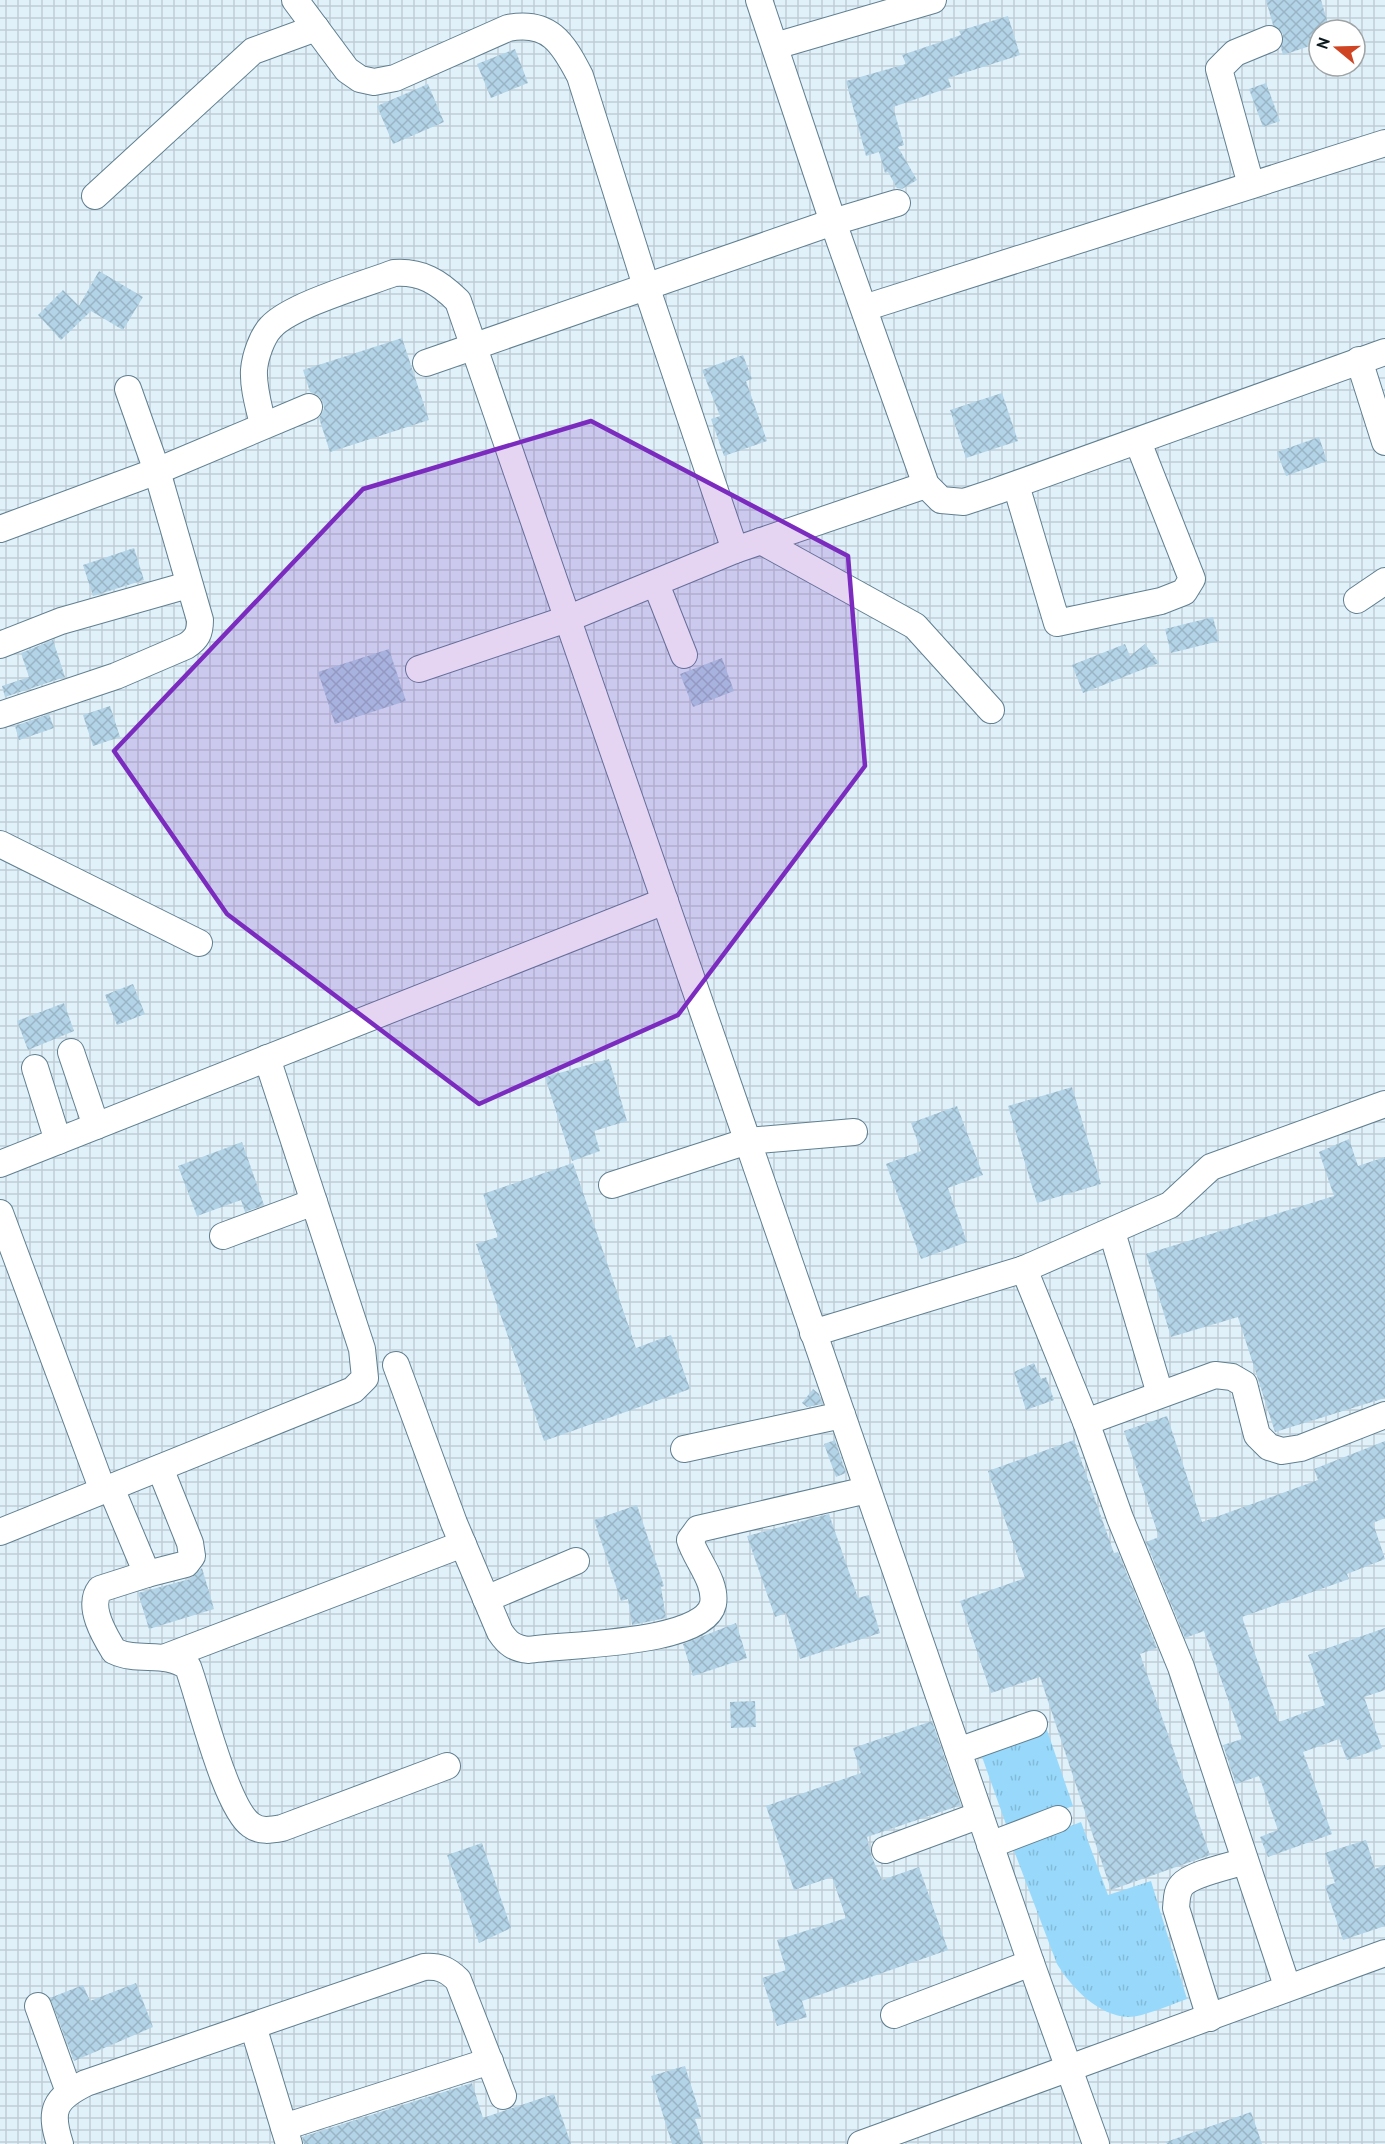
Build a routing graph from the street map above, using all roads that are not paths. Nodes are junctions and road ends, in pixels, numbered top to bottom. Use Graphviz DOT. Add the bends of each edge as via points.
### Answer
graph roads {
  1 [pos="296,0"];
  2 [pos="759,0"];
  3 [pos="933,0"];
  4 [pos="316,28"];
  5 [pos="1269,39"];
  6 [pos="775,46"];
  7 [pos="1385,143"];
  8 [pos="1251,185"];
  9 [pos="95,196"];
  10 [pos="897,203"];
  11 [pos="833,222"];
  12 [pos="646,286"];
  13 [pos="864,308"];
  14 [pos="473,345"];
  15 [pos="1385,352"];
  16 [pos="1359,360"];
  17 [pos="426,363"];
  18 [pos="128,388"];
  19 [pos="309,407"];
  20 [pos="263,425"];
  21 [pos="1138,442"];
  22 [pos="1385,442"];
  23 [pos="158,471"];
  24 [pos="926,485"];
  25 [pos="1016,485"];
  26 [pos="0,529"];
  27 [pos="761,541"];
  28 [pos="735,550"];
  29 [pos="1385,581"];
  30 [pos="656,584"];
  31 [pos="188,585"];
  32 [pos="1356,600"];
  33 [pos="567,619"];
  34 [pos="0,645"];
  35 [pos="684,655"];
  36 [pos="419,669"];
  37 [pos="991,710"];
  38 [pos="0,716"];
  39 [pos="0,844"];
  40 [pos="664,901"];
  41 [pos="200,943"];
  42 [pos="71,1052"];
  43 [pos="267,1058"];
  44 [pos="34,1068"];
  45 [pos="1385,1104"];
  46 [pos="96,1126"];
  47 [pos="854,1132"];
  48 [pos="58,1142"];
  49 [pos="748,1142"];
  50 [pos="0,1164"];
  51 [pos="612,1185"];
  52 [pos="314,1202"];
  53 [pos="0,1213"];
  54 [pos="1112,1232"];
  55 [pos="223,1236"];
  56 [pos="1024,1269"];
  57 [pos="813,1333"];
  58 [pos="396,1365"];
  59 [pos="1160,1394"];
  60 [pos="842,1415"];
  61 [pos="1385,1415"];
  62 [pos="1086,1422"];
  63 [pos="684,1449"];
  64 [pos="160,1468"];
  65 [pos="107,1490"];
  66 [pos="867,1490"];
  67 [pos="0,1532"];
  68 [pos="463,1544"];
  69 [pos="576,1561"];
  70 [pos="147,1574"];
  71 [pos="486,1599"];
  72 [pos="166,1656"];
  73 [pos="1034,1724"];
  74 [pos="958,1751"];
  75 [pos="447,1766"];
  76 [pos="980,1815"];
  77 [pos="1058,1819"];
  78 [pos="990,1845"];
  79 [pos="885,1850"];
  80 [pos="1245,1861"];
  81 [pos="1385,1953"];
  82 [pos="1031,1963"];
  83 [pos="1287,1986"];
  84 [pos="38,2006"];
  85 [pos="894,2015"];
  86 [pos="1210,2018"];
  87 [pos="253,2026"];
  88 [pos="490,2061"];
  89 [pos="1067,2069"];
  90 [pos="69,2092"];
  91 [pos="504,2096"];
  92 [pos="923,2134"];
  93 [pos="287,2135"];
  94 [pos="60,2144"];
  95 [pos="861,2144"];
  96 [pos="1096,2144"];
  1 -- 4 [label="street"];
  2 -- 6 [label="street"];
  3 -- 6 [label="street"];
  4 -- 9 [label="street" via="253,51"];
  4 -- 12 [label="street" via="347,70 374,82 395,78 508,28 540,28 557,39 580,76"];
  5 -- 8 [label="street" via="1236,53 1219,69"];
  6 -- 11 [label="street"];
  7 -- 8 [label="street"];
  8 -- 13 [label="street"];
  10 -- 11 [label="street"];
  11 -- 12 [label="street"];
  11 -- 13 [label="street"];
  12 -- 14 [label="street"];
  12 -- 28 [label="street"];
  13 -- 24 [label="street"];
  14 -- 17 [label="street"];
  14 -- 20 [label="street" via="458,301 430,279 412,272 394,273 293,312 271,327 254,368"];
  14 -- 33 [label="street"];
  15 -- 16 [label="street"];
  16 -- 21 [label="street"];
  16 -- 22 [label="street"];
  18 -- 23 [label="street"];
  19 -- 20 [label="street"];
  20 -- 23 [label="street"];
  21 -- 25 [label="street"];
  21 -- 25 [label="street" via="1192,579 1185,592 1161,601 1057,622"];
  23 -- 26 [label="street"];
  23 -- 31 [label="street"];
  24 -- 25 [label="street" via="933,495 951,503"];
  24 -- 27 [label="street"];
  27 -- 28 [label="street"];
  27 -- 37 [label="street" via="915,626"];
  28 -- 30 [label="street"];
  29 -- 32 [label="street"];
  30 -- 33 [label="street"];
  30 -- 35 [label="street"];
  31 -- 34 [label="street" via="61,621"];
  31 -- 38 [label="street" via="200,620 195,640 116,676"];
  33 -- 36 [label="street"];
  33 -- 40 [label="street"];
  39 -- 41 [label="street"];
  40 -- 43 [label="street"];
  40 -- 49 [label="street"];
  42 -- 46 [label="street"];
  43 -- 46 [label="street"];
  43 -- 52 [label="street"];
  44 -- 48 [label="street"];
  45 -- 54 [label="street" via="1211,1167 1170,1205"];
  46 -- 48 [label="street"];
  47 -- 49 [label="street"];
  48 -- 50 [label="street"];
  49 -- 51 [label="street"];
  49 -- 57 [label="street"];
  52 -- 55 [label="street"];
  52 -- 64 [label="street" via="362,1349 365,1378 353,1390"];
  53 -- 65 [label="street"];
  54 -- 56 [label="street"];
  54 -- 59 [label="street"];
  56 -- 57 [label="street"];
  56 -- 62 [label="street"];
  57 -- 60 [label="street"];
  58 -- 68 [label="street"];
  59 -- 61 [label="street" via="1209,1376 1232,1377 1244,1384 1257,1436 1269,1447 1282,1451 1301,1448"];
  59 -- 62 [label="street"];
  60 -- 63 [label="street"];
  60 -- 66 [label="street"];
  62 -- 80 [label="street" via="1120,1518 1181,1667"];
  64 -- 65 [label="street"];
  64 -- 70 [label="street" via="192,1556 186,1564"];
  65 -- 67 [label="street"];
  65 -- 70 [label="street"];
  66 -- 71 [label="street" via="698,1529 690,1540 713,1590 712,1606 686,1629 652,1638 528,1650 506,1642"];
  66 -- 74 [label="street"];
  68 -- 71 [label="street"];
  68 -- 72 [label="street"];
  69 -- 71 [label="street"];
  70 -- 72 [label="street" via="100,1589 95,1604 114,1651 136,1657"];
  72 -- 75 [label="street" via="188,1668 233,1800 249,1824 258,1829 282,1828"];
  73 -- 74 [label="street"];
  74 -- 76 [label="street"];
  76 -- 78 [label="street"];
  76 -- 79 [label="street"];
  77 -- 78 [label="street"];
  78 -- 82 [label="street"];
  80 -- 83 [label="street"];
  80 -- 86 [label="street" via="1196,1877 1183,1884 1177,1894 1176,1908"];
  81 -- 83 [label="street"];
  82 -- 85 [label="street"];
  82 -- 89 [label="street"];
  83 -- 86 [label="street"];
  84 -- 90 [label="street"];
  86 -- 89 [label="street"];
  87 -- 88 [label="street" via="402,1973 436,1966 448,1970 458,1980"];
  87 -- 90 [label="street"];
  87 -- 93 [label="street"];
  88 -- 91 [label="street"];
  88 -- 93 [label="street"];
  89 -- 92 [label="street"];
  89 -- 96 [label="street"];
  90 -- 94 [label="street" via="54,2113"];
  92 -- 95 [label="street"];
}
